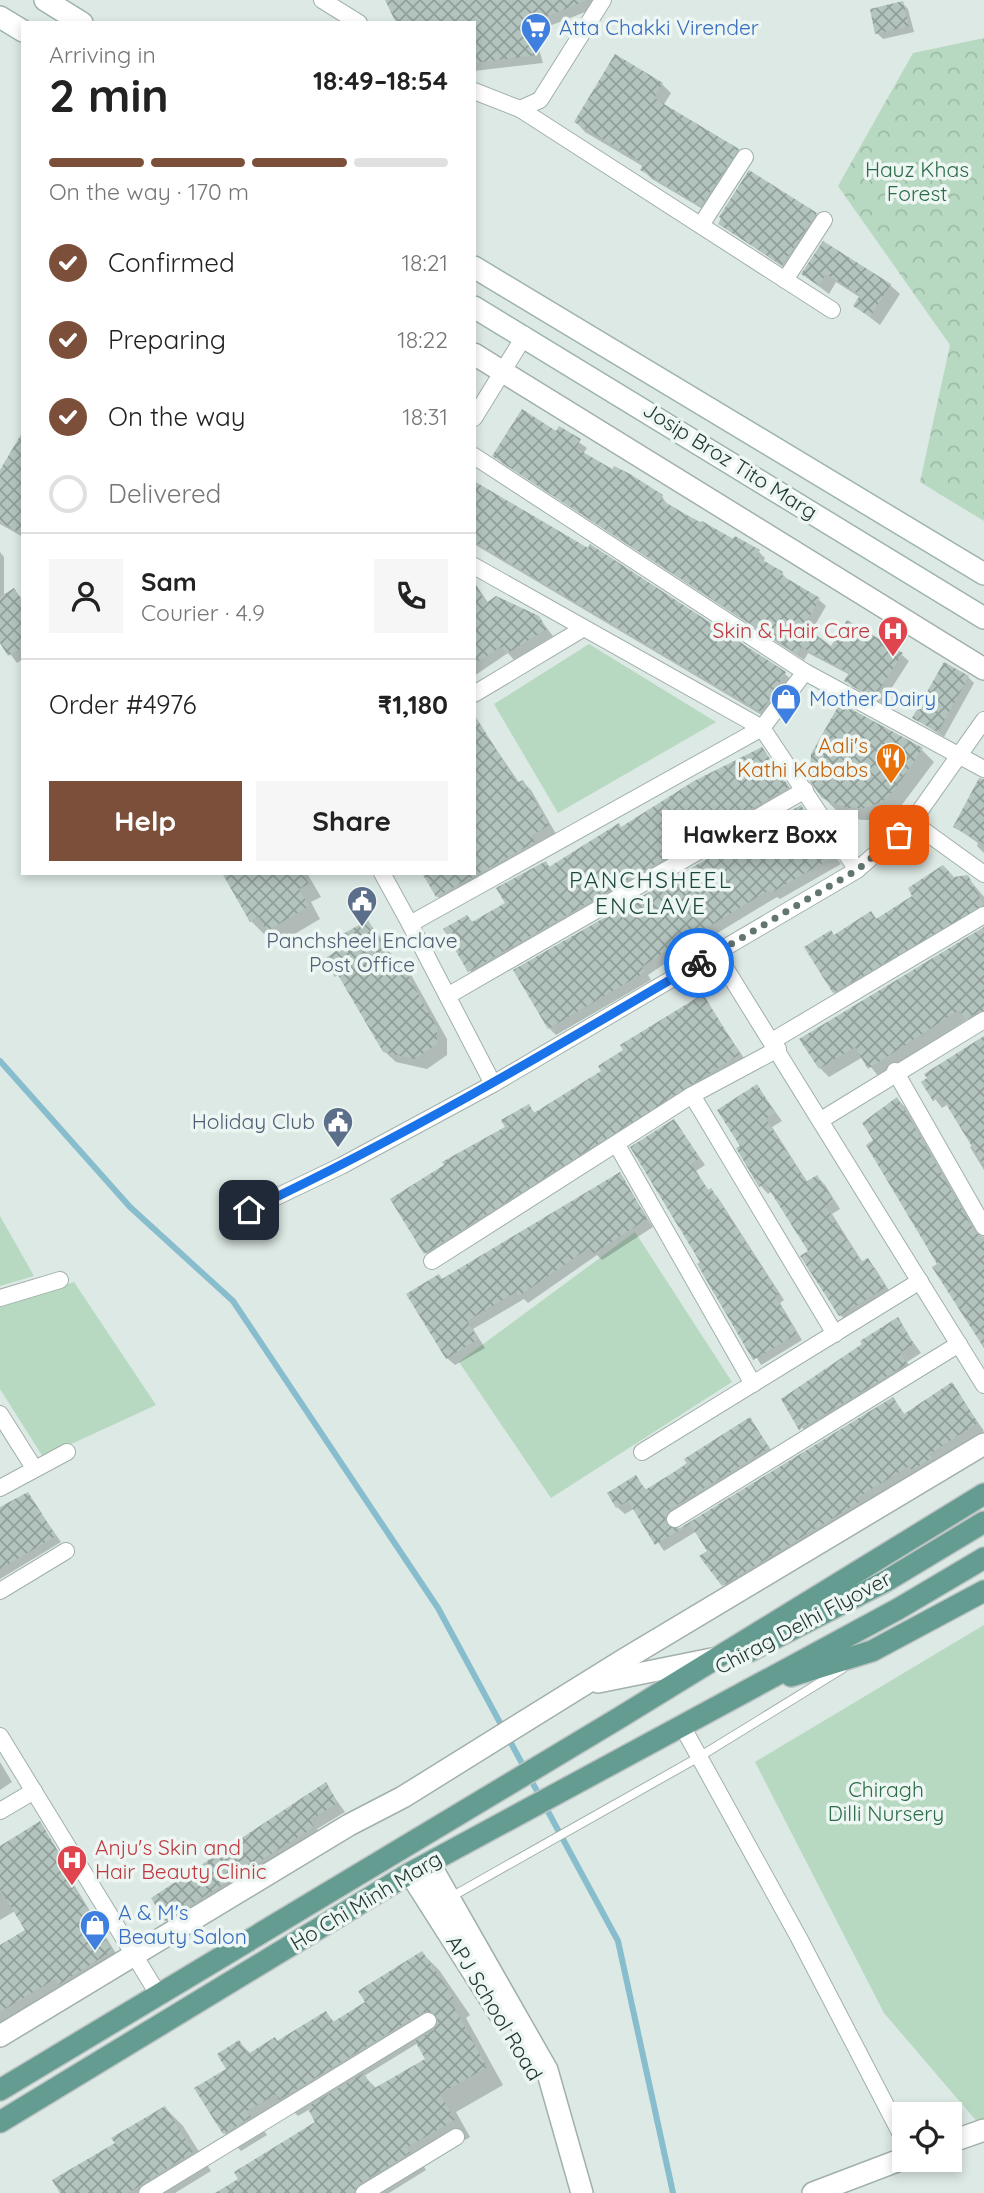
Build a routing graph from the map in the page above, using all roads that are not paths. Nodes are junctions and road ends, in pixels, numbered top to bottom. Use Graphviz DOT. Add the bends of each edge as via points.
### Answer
graph roads {
  1 [pos="45,0"];
  2 [pos="322,0"];
  3 [pos="603,0"];
  4 [pos="0,16"];
  5 [pos="79,21"];
  6 [pos="356,21"];
  7 [pos="21,30"];
  8 [pos="476,92"];
  9 [pos="520,109"];
  10 [pos="745,157"];
  11 [pos="824,220"];
  12 [pos="701,225"];
  13 [pos="476,268"];
  14 [pos="785,280"];
  15 [pos="476,308"];
  16 [pos="832,310"];
  17 [pos="525,335"];
  18 [pos="476,355"];
  19 [pos="502,371"];
  20 [pos="476,415"];
  21 [pos="476,457"];
  22 [pos="476,567"];
  23 [pos="984,573"];
  24 [pos="984,618"];
  25 [pos="584,628"];
  26 [pos="984,669"];
  27 [pos="806,672"];
  28 [pos="476,693"];
  29 [pos="984,720"];
  30 [pos="762,728"];
  31 [pos="962,755"];
  32 [pos="984,769"];
  33 [pos="805,790"];
  34 [pos="912,822"];
  35 [pos="857,870"];
  36 [pos="984,874"];
  37 [pos="383,875"];
  38 [pos="984,915"];
  39 [pos="410,924"];
  40 [pos="716,953"];
  41 [pos="449,995"];
  42 [pos="983,1023"];
  43 [pos="775,1045"];
  44 [pos="895,1071"];
  45 [pos="494,1084"];
  46 [pos="692,1096"];
  47 [pos="821,1120"];
  48 [pos="617,1145"];
  49 [pos="249,1210"];
  50 [pos="984,1227"];
  51 [pos="432,1261"];
  52 [pos="60,1280"];
  53 [pos="920,1281"];
  54 [pos="0,1298"];
  55 [pos="835,1334"];
  56 [pos="959,1344"];
  57 [pos="753,1384"];
  58 [pos="984,1385"];
  59 [pos="0,1415"];
  60 [pos="984,1444"];
  61 [pos="67,1452"];
  62 [pos="642,1452"];
  63 [pos="34,1468"];
  64 [pos="0,1488"];
  65 [pos="984,1494"];
  66 [pos="676,1519"];
  67 [pos="984,1522"];
  68 [pos="66,1551"];
  69 [pos="984,1558"];
  70 [pos="0,1591"];
  71 [pos="984,1591"];
  72 [pos="872,1651"];
  73 [pos="712,1659"];
  74 [pos="589,1684"];
  75 [pos="738,1693"];
  76 [pos="619,1718"];
  77 [pos="681,1724"];
  78 [pos="0,1736"];
  79 [pos="699,1757"];
  80 [pos="34,1791"];
  81 [pos="0,1811"];
  82 [pos="429,1863"];
  83 [pos="410,1873"];
  84 [pos="441,1902"];
  85 [pos="134,1955"];
  86 [pos="158,1994"];
  87 [pos="428,2021"];
  88 [pos="0,2036"];
  89 [pos="0,2090"];
  90 [pos="892,2117"];
  91 [pos="0,2122"];
  92 [pos="984,2130"];
  93 [pos="456,2137"];
  94 [pos="962,2138"];
  95 [pos="892,2163"];
  96 [pos="147,2193"];
  97 [pos="364,2193"];
  98 [pos="568,2193"];
  99 [pos="582,2193"];
  100 [pos="813,2193"];
  1 -- 5 [label="street"];
  2 -- 6 [label="street"];
  3 -- 9 [label="street" via="540,100"];
  4 -- 7 [label="street"];
  8 -- 9 [label="street"];
  9 -- 12 [label="street"];
  10 -- 12 [label="street"];
  11 -- 14 [label="street"];
  12 -- 14 [label="street"];
  13 -- 23 [label="street, Josip Broz Tito Marg"];
  14 -- 16 [label="street"];
  15 -- 17 [label="street, Josip Broz Tito Marg"];
  17 -- 19 [label="street"];
  17 -- 24 [label="street, Josip Broz Tito Marg"];
  18 -- 19 [label="street"];
  19 -- 20 [label="street"];
  19 -- 26 [label="street"];
  21 -- 27 [label="street"];
  22 -- 25 [label="street"];
  25 -- 28 [label="street"];
  25 -- 30 [label="street"];
  27 -- 30 [label="street"];
  27 -- 31 [label="street"];
  29 -- 31 [label="street"];
  30 -- 33 [label="street"];
  30 -- 39 [label="street"];
  31 -- 32 [label="street"];
  31 -- 34 [label="street"];
  33 -- 35 [label="street"];
  33 -- 41 [label="street"];
  34 -- 35 [label="street"];
  34 -- 36 [label="street"];
  35 -- 40 [label="street"];
  37 -- 39 [label="street"];
  38 -- 43 [label="street"];
  39 -- 41 [label="street"];
  40 -- 43 [label="street"];
  40 -- 45 [label="street"];
  41 -- 45 [label="street"];
  42 -- 44 [label="street"];
  43 -- 46 [label="street"];
  43 -- 47 [label="street"];
  44 -- 47 [label="street"];
  44 -- 50 [label="street"];
  45 -- 49 [label="street"];
  46 -- 48 [label="street"];
  46 -- 55 [label="street"];
  47 -- 53 [label="street"];
  48 -- 51 [label="street"];
  48 -- 57 [label="street"];
  52 -- 54 [label="street"];
  53 -- 55 [label="street"];
  53 -- 56 [label="street"];
  55 -- 57 [label="street"];
  56 -- 58 [label="street"];
  56 -- 66 [label="street"];
  57 -- 62 [label="street"];
  59 -- 63 [label="street"];
  60 -- 74 [label="street"];
  61 -- 63 [label="street"];
  63 -- 64 [label="street"];
  65 -- 73 [label="main road"];
  67 -- 76 [label="main road, Chirag Delhi Flyover" via="886,1581"];
  68 -- 70 [label="street"];
  69 -- 75 [label="main road, Chirag Delhi Flyover"];
  71 -- 72 [label="main road"];
  72 -- 75 [label="main road"];
  72 -- 79 [label="lane"];
  73 -- 74 [label="street"];
  73 -- 76 [label="main road"];
  74 -- 85 [label="street"];
  75 -- 77 [label="main road, Ho Chi Minh Marg"];
  76 -- 86 [label="main road, Ho Chi Minh Marg"];
  77 -- 79 [label="street"];
  77 -- 82 [label="main road, Ho Chi Minh Marg"];
  78 -- 80 [label="street"];
  79 -- 84 [label="lane"];
  79 -- 90 [label="street"];
  80 -- 81 [label="street"];
  80 -- 85 [label="street"];
  82 -- 83 [label="main road, Ho Chi Minh Marg"];
  82 -- 84 [label="street"];
  83 -- 84 [label="street, APJ School Road"];
  83 -- 91 [label="main road, Ho Chi Minh Marg"];
  84 -- 98 [label="street, APJ School Road" via="541,2082"];
  84 -- 99 [label="street" via="547,2070"];
  85 -- 86 [label="street"];
  85 -- 88 [label="street"];
  86 -- 89 [label="main road, Ho Chi Minh Marg"];
  87 -- 96 [label="street"];
  92 -- 94 [label="street"];
  93 -- 97 [label="street"];
  95 -- 100 [label="street"];
}
